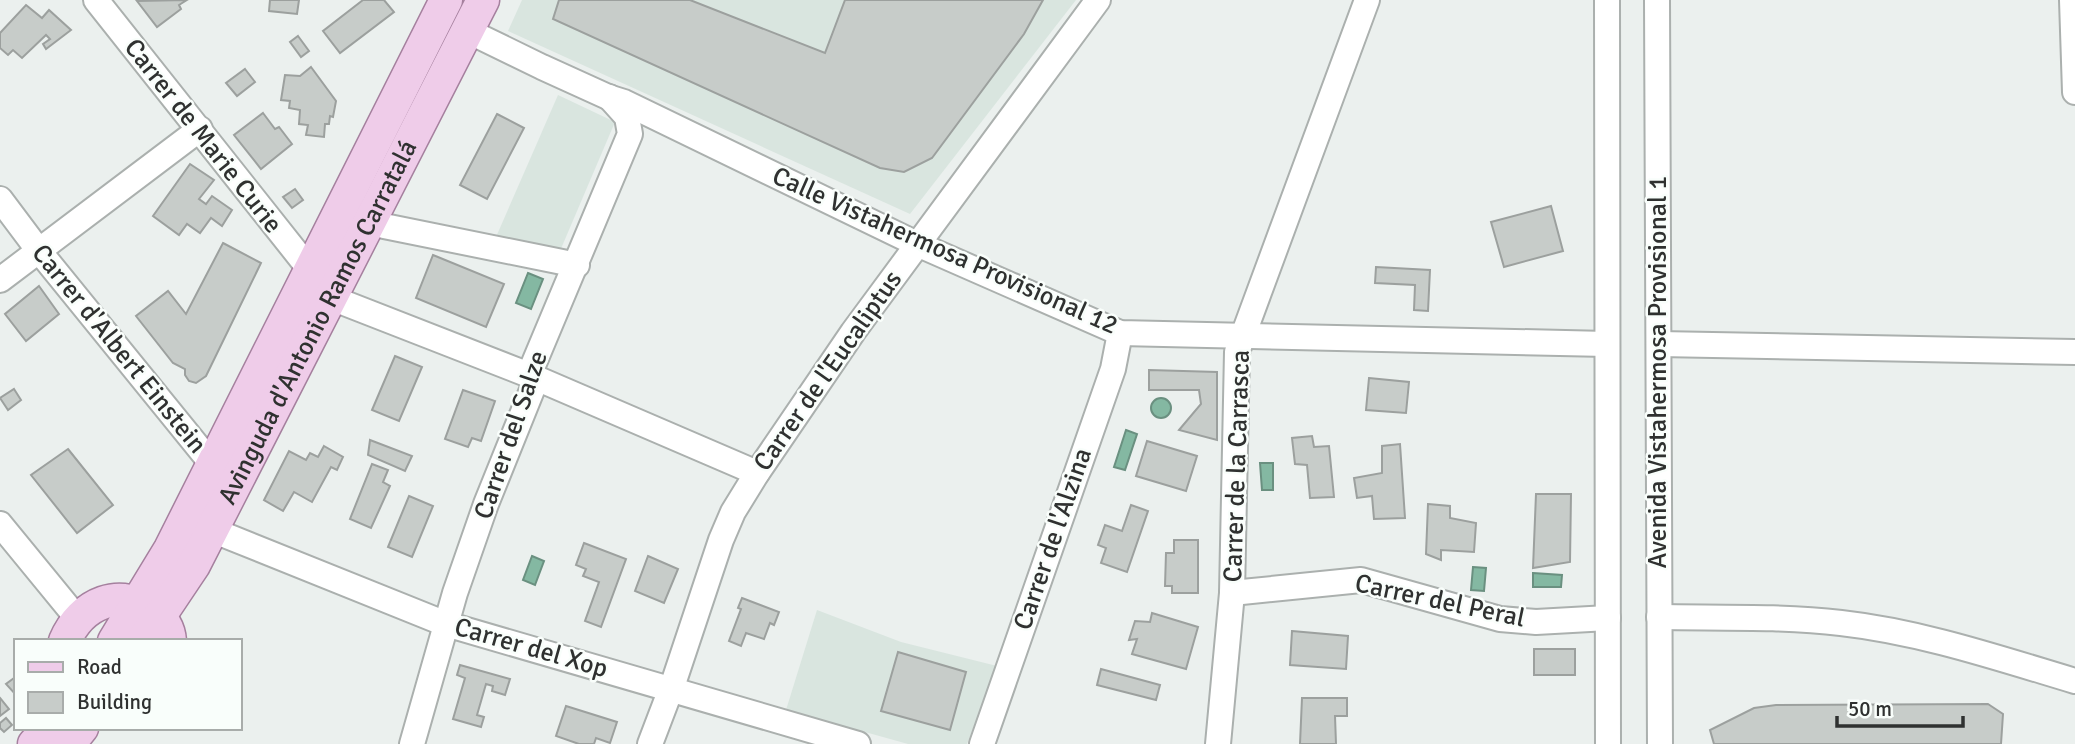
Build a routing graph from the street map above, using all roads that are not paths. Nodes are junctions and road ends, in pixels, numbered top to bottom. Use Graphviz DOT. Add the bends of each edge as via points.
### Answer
graph roads {
  1 [pos="96,0"];
  2 [pos="446,0"];
  3 [pos="483,0"];
  4 [pos="1098,0"];
  5 [pos="1367,0"];
  6 [pos="1607,0"];
  7 [pos="1657,0"];
  8 [pos="2072,0"];
  9 [pos="468,31"];
  10 [pos="2075,92"];
  11 [pos="608,97"];
  12 [pos="670,125"];
  13 [pos="200,129"];
  14 [pos="630,134"];
  15 [pos="0,199"];
  16 [pos="384,226"];
  17 [pos="917,244"];
  18 [pos="39,251"];
  19 [pos="577,265"];
  20 [pos="311,271"];
  21 [pos="0,280"];
  22 [pos="330,297"];
  23 [pos="1120,333"];
  24 [pos="1242,337"];
  25 [pos="1607,344"];
  26 [pos="1659,344"];
  27 [pos="2075,352"];
  28 [pos="529,376"];
  29 [pos="212,464"];
  30 [pos="757,473"];
  31 [pos="0,524"];
  32 [pos="212,530"];
  33 [pos="1231,593"];
  34 [pos="1659,617"];
  35 [pos="1608,618"];
  36 [pos="446,624"];
  37 [pos="153,625"];
  38 [pos="71,630"];
  39 [pos="119,639"];
  40 [pos="2075,681"];
  41 [pos="670,689"];
  42 [pos="47,730"];
  43 [pos="80,730"];
  44 [pos="34,744"];
  45 [pos="69,744"];
  46 [pos="412,744"];
  47 [pos="650,744"];
  48 [pos="858,744"];
  49 [pos="982,744"];
  50 [pos="1218,744"];
  51 [pos="1608,744"];
  52 [pos="1660,744"];
  1 -- 13 [label="street, Carrer de Marie Curie"];
  2 -- 20 [label="main road, Avinguda d'Antonio Ramos Carratalá"];
  3 -- 9 [label="main road, Avinguda d'Antonio Ramos Carratalá"];
  4 -- 17 [label="street, Carrer de l'Eucaliptus"];
  5 -- 24 [label="street, Carrer de la Carrasca"];
  6 -- 25 [label="street, Avenida Vistahermosa Provisional 1"];
  7 -- 26 [label="street, Avenida Vistahermosa Provisional 1"];
  8 -- 10 [label="street"];
  9 -- 11 [label="street, Calle Vistahermosa Provisional 12"];
  9 -- 22 [label="main road, Avinguda d'Antonio Ramos Carratalá"];
  11 -- 12 [label="street, Calle Vistahermosa Provisional 12"];
  11 -- 14 [label="street, Calle Vistahermosa Provisional 12" via="627,117"];
  12 -- 14 [label="street" via="652,122"];
  12 -- 17 [label="street, Calle Vistahermosa Provisional 12"];
  13 -- 18 [label="street"];
  13 -- 20 [label="street, Carrer de Marie Curie"];
  14 -- 19 [label="street, Carrer del Salze"];
  15 -- 18 [label="street, Carrer d'Albert Einstein"];
  16 -- 19 [label="street"];
  17 -- 23 [label="street, Calle Vistahermosa Provisional 12"];
  17 -- 30 [label="street, Carrer de l'Eucaliptus"];
  18 -- 21 [label="street"];
  18 -- 29 [label="street, Carrer d'Albert Einstein"];
  19 -- 28 [label="street, Carrer del Salze"];
  20 -- 29 [label="main road, Avinguda d'Antonio Ramos Carratalá"];
  22 -- 28 [label="street"];
  22 -- 32 [label="main road, Avinguda d'Antonio Ramos Carratalá"];
  23 -- 24 [label="street, Calle Vistahermosa Provisional 12"];
  23 -- 49 [label="street, Carrer de l'Alzina" via="1113,369"];
  24 -- 25 [label="street, Calle Vistahermosa Provisional 12"];
  24 -- 33 [label="street, Carrer de la Carrasca" via="1237,352"];
  25 -- 35 [label="street, Avenida Vistahermosa Provisional 1"];
  26 -- 27 [label="street"];
  26 -- 34 [label="street, Avenida Vistahermosa Provisional 1"];
  28 -- 30 [label="street"];
  28 -- 36 [label="street, Carrer del Salze" via="534,386 486,504"];
  29 -- 37 [label="main road, Avinguda d'Antonio Ramos Carratalá" via="170,549"];
  30 -- 41 [label="street, Carrer de l'Eucaliptus" via="721,540"];
  31 -- 38 [label="street"];
  32 -- 36 [label="street, Carrer del Xop"];
  32 -- 37 [label="main road, Avinguda d'Antonio Ramos Carratalá"];
  33 -- 35 [label="street, Carrer del Peral" via="1361,580 1500,619"];
  33 -- 50 [label="street, Carrer de la Carrasca"];
  34 -- 40 [label="street" via="1768,618 1906,633"];
  34 -- 52 [label="street, Avenida Vistahermosa Provisional 1"];
  35 -- 51 [label="street, Avenida Vistahermosa Provisional 1"];
  36 -- 41 [label="street, Carrer del Xop"];
  36 -- 46 [label="street, Carrer del Salze"];
  37 -- 38 [label="main road" via="128,599 98,604"];
  37 -- 39 [label="main road, Avinguda d'Antonio Ramos Carratalá"];
  41 -- 47 [label="street, Carrer de l'Eucaliptus"];
  41 -- 48 [label="street, Carrer del Xop"];
  42 -- 44 [label="main road"];
  43 -- 45 [label="main road"];
}
